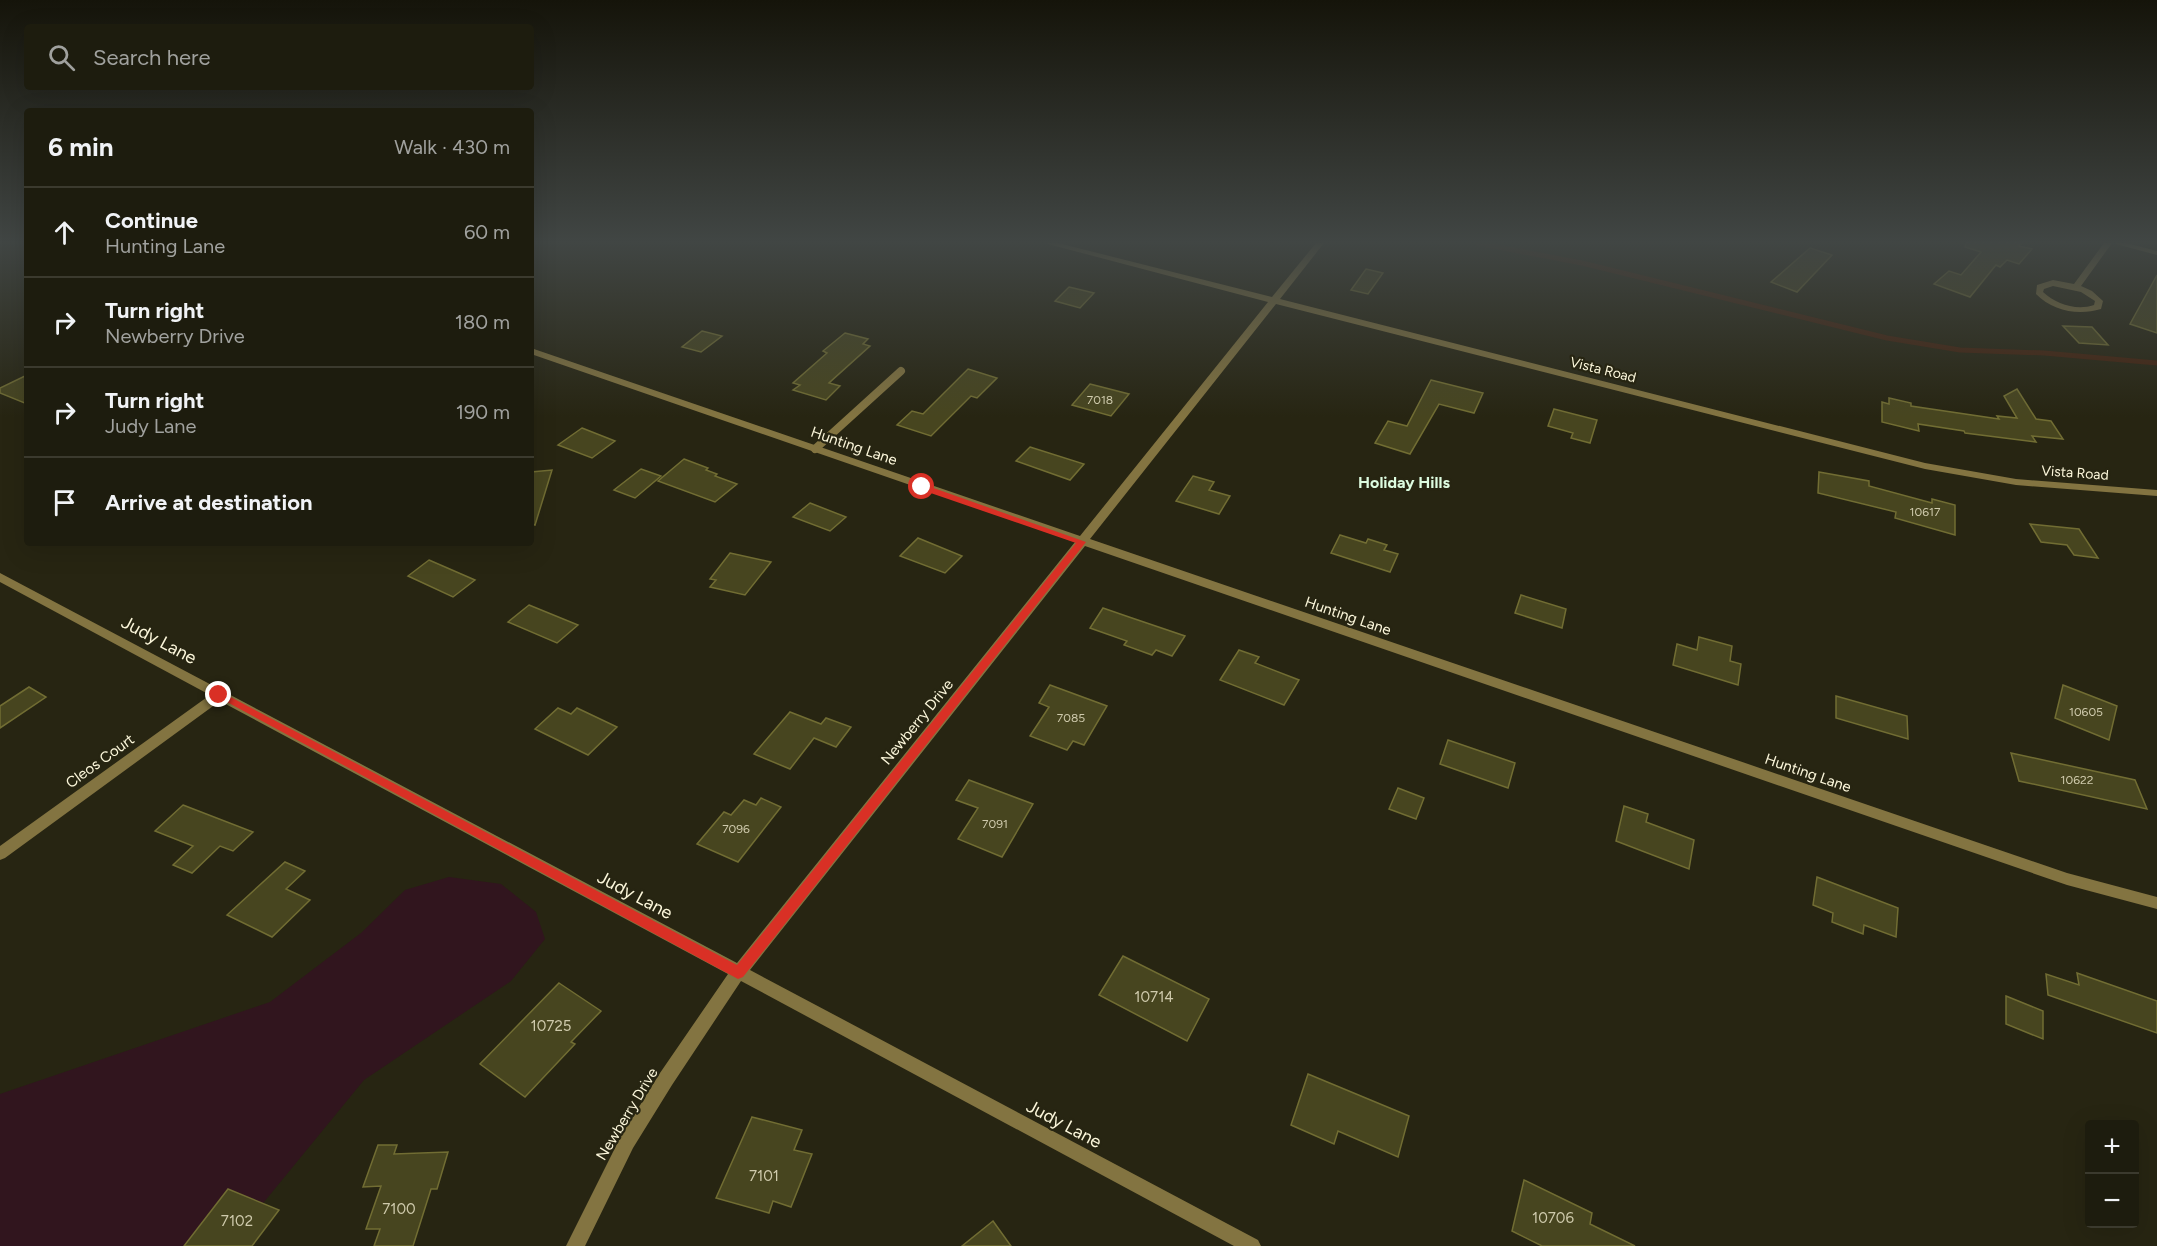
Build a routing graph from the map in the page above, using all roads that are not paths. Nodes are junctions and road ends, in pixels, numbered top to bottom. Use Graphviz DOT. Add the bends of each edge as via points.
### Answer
graph roads {
  1 [pos="1274,301"];
  2 [pos="2050,301"];
  3 [pos="2099,301"];
  4 [pos="534,352"];
  5 [pos="901,372"];
  6 [pos="814,449"];
  7 [pos="2157,493"];
  8 [pos="1082,542"];
  9 [pos="0,577"];
  10 [pos="219,695"];
  11 [pos="0,854"];
  12 [pos="2157,903"];
  13 [pos="738,973"];
  14 [pos="575,1246"];
  15 [pos="1252,1246"];
  1 -- 7 [label="street, Vista Road" via="1963,474"];
  1 -- 8 [label="street, Newberry Drive"];
  2 -- 3 [label="street" via="2086,310 2098,307"];
  4 -- 6 [label="street, Hunting Lane"];
  5 -- 6 [label="lane"];
  6 -- 8 [label="street, Hunting Lane"];
  8 -- 12 [label="street, Hunting Lane" via="2067,879"];
  8 -- 13 [label="street, Newberry Drive"];
  9 -- 10 [label="street, Judy Lane"];
  10 -- 11 [label="street, Cleos Court"];
  10 -- 13 [label="street, Judy Lane"];
  13 -- 14 [label="street, Newberry Drive" via="627,1142"];
  13 -- 15 [label="street, Judy Lane"];
}
